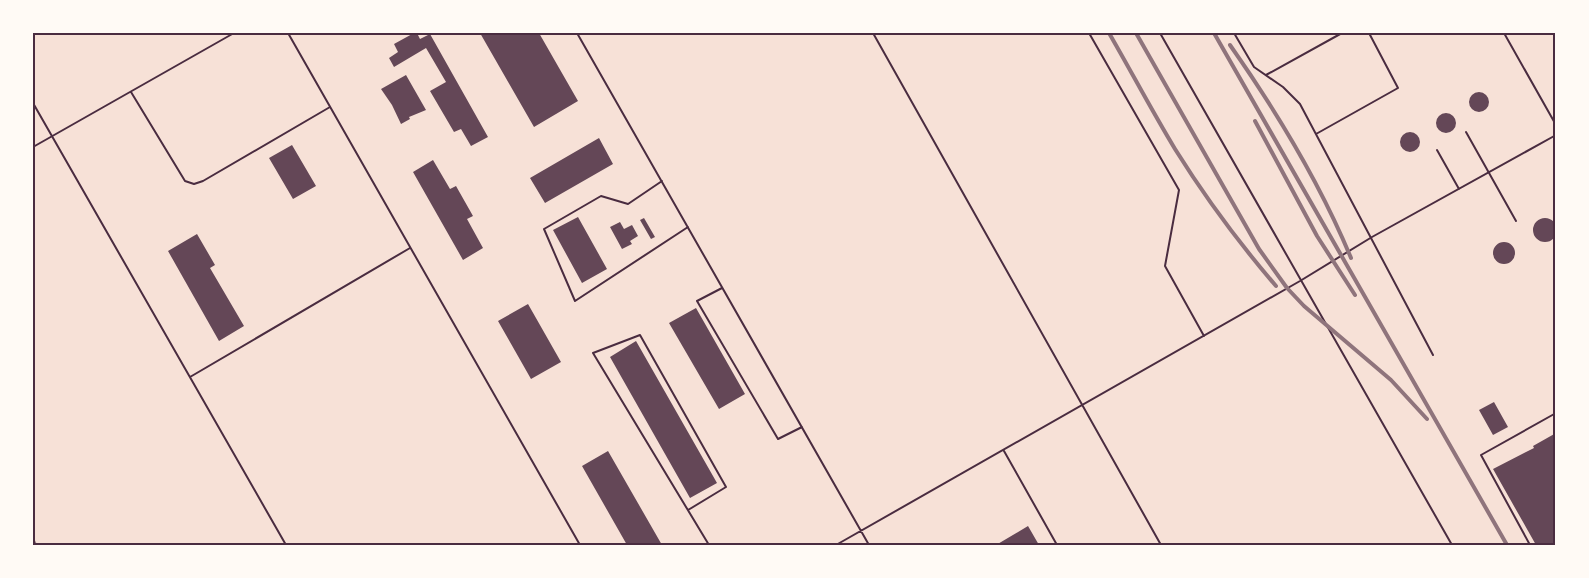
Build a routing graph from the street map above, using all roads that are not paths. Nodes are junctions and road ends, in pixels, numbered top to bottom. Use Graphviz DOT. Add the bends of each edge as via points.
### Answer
graph roads {
  1 [pos="234,33"];
  2 [pos="288,33"];
  3 [pos="577,33"];
  4 [pos="873,33"];
  5 [pos="1089,33"];
  6 [pos="1160,33"];
  7 [pos="1234,33"];
  8 [pos="1342,33"];
  9 [pos="1369,33"];
  10 [pos="1504,33"];
  11 [pos="1266,75"];
  12 [pos="131,92"];
  13 [pos="33,103"];
  14 [pos="330,107"];
  15 [pos="1556,125"];
  16 [pos="1466,132"];
  17 [pos="1316,134"];
  18 [pos="1556,135"];
  19 [pos="52,136"];
  20 [pos="33,147"];
  21 [pos="1437,150"];
  22 [pos="1490,171"];
  23 [pos="662,182"];
  24 [pos="1459,189"];
  25 [pos="1516,221"];
  26 [pos="688,227"];
  27 [pos="1372,237"];
  28 [pos="411,248"];
  29 [pos="1300,281"];
  30 [pos="722,288"];
  31 [pos="1204,336"];
  32 [pos="1433,355"];
  33 [pos="190,377"];
  34 [pos="1082,405"];
  35 [pos="1556,413"];
  36 [pos="802,427"];
  37 [pos="1003,450"];
  38 [pos="688,510"];
  39 [pos="861,531"];
  40 [pos="286,545"];
  41 [pos="580,545"];
  42 [pos="709,545"];
  43 [pos="836,545"];
  44 [pos="869,545"];
  45 [pos="1057,545"];
  46 [pos="1161,545"];
  47 [pos="1452,545"];
  48 [pos="1530,545"];
  1 -- 12 [label="lane"];
  2 -- 14 [label="lane"];
  3 -- 23 [label="lane"];
  4 -- 34 [label="lane"];
  5 -- 31 [label="lane" via="1179,190 1165,266"];
  6 -- 29 [label="lane"];
  7 -- 11 [label="lane" via="1254,66"];
  8 -- 11 [label="lane"];
  9 -- 17 [label="lane" via="1398,88"];
  10 -- 15 [label="lane"];
  11 -- 17 [label="lane" via="1300,104"];
  12 -- 14 [label="lane" via="185,181 194,184"];
  12 -- 19 [label="lane"];
  13 -- 19 [label="lane"];
  14 -- 28 [label="lane"];
  16 -- 22 [label="lane"];
  17 -- 27 [label="lane"];
  18 -- 22 [label="lane"];
  19 -- 20 [label="lane"];
  19 -- 33 [label="lane"];
  21 -- 24 [label="lane"];
  22 -- 24 [label="lane"];
  22 -- 25 [label="lane"];
  23 -- 26 [label="lane"];
  23 -- 26 [label="lane" via="628,204 601,196 544,229 575,300"];
  24 -- 27 [label="lane"];
  26 -- 30 [label="lane"];
  27 -- 29 [label="lane"];
  27 -- 32 [label="lane"];
  28 -- 33 [label="lane"];
  28 -- 41 [label="lane"];
  29 -- 31 [label="lane"];
  29 -- 47 [label="lane"];
  30 -- 36 [label="lane"];
  30 -- 36 [label="lane" via="697,301 778,439"];
  31 -- 34 [label="lane"];
  33 -- 40 [label="lane"];
  34 -- 37 [label="lane"];
  34 -- 46 [label="lane"];
  35 -- 48 [label="lane" via="1481,455"];
  36 -- 39 [label="lane"];
  37 -- 39 [label="lane"];
  37 -- 45 [label="lane"];
  38 -- 38 [label="lane" via="676,490 593,353 640,335 726,487"];
  38 -- 42 [label="lane"];
  39 -- 43 [label="lane"];
  39 -- 44 [label="lane"];
}
